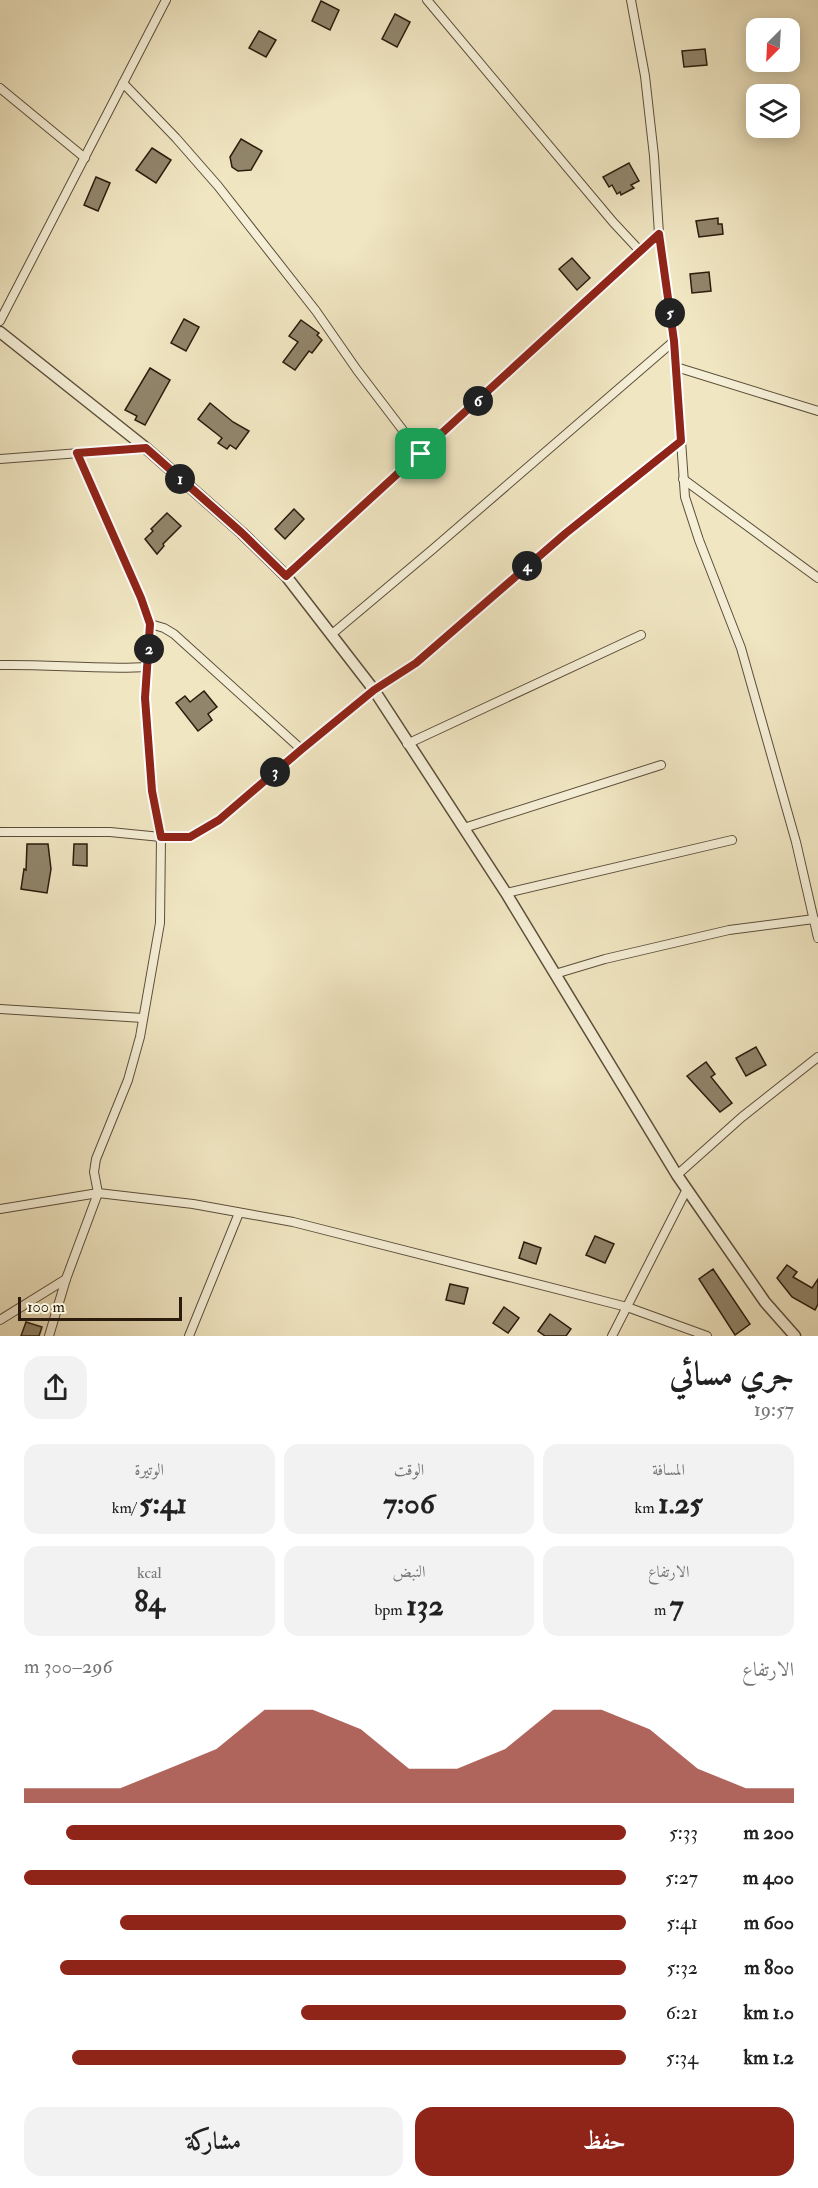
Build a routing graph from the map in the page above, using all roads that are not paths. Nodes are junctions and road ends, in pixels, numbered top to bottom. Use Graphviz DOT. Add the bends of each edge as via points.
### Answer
graph roads {
  1 [pos="166,0"];
  2 [pos="428,0"];
  3 [pos="631,0"];
  4 [pos="123,83"];
  5 [pos="0,88"];
  6 [pos="85,158"];
  7 [pos="659,234"];
  8 [pos="640,250"];
  9 [pos="0,321"];
  10 [pos="0,333"];
  11 [pos="674,341"];
  12 [pos="676,367"];
  13 [pos="818,411"];
  14 [pos="681,441"];
  15 [pos="146,448"];
  16 [pos="77,453"];
  17 [pos="421,454"];
  18 [pos="0,459"];
  19 [pos="682,479"];
  20 [pos="286,576"];
  21 [pos="818,578"];
  22 [pos="150,624"];
  23 [pos="332,634"];
  24 [pos="642,635"];
  25 [pos="0,665"];
  26 [pos="147,667"];
  27 [pos="374,690"];
  28 [pos="407,744"];
  29 [pos="302,749"];
  30 [pos="661,765"];
  31 [pos="464,828"];
  32 [pos="0,832"];
  33 [pos="161,837"];
  34 [pos="732,840"];
  35 [pos="506,893"];
  36 [pos="814,919"];
  37 [pos="818,938"];
  38 [pos="555,974"];
  39 [pos="0,1009"];
  40 [pos="144,1018"];
  41 [pos="818,1057"];
  42 [pos="677,1175"];
  43 [pos="687,1189"];
  44 [pos="98,1192"];
  45 [pos="0,1209"];
  46 [pos="238,1213"];
  47 [pos="66,1279"];
  48 [pos="627,1307"];
  49 [pos="0,1320"];
  50 [pos="49,1336"];
  51 [pos="189,1336"];
  52 [pos="612,1336"];
  53 [pos="707,1336"];
  54 [pos="795,1336"];
  1 -- 4 [label="street"];
  2 -- 8 [label="street"];
  3 -- 7 [label="street" via="645,76"];
  4 -- 6 [label="street"];
  4 -- 17 [label="street" via="218,186"];
  5 -- 6 [label="street"];
  6 -- 9 [label="street"];
  7 -- 8 [label="street"];
  7 -- 11 [label="street"];
  8 -- 17 [label="street"];
  10 -- 15 [label="street"];
  11 -- 12 [label="street"];
  11 -- 23 [label="street"];
  12 -- 13 [label="street"];
  12 -- 14 [label="street"];
  14 -- 19 [label="street"];
  14 -- 27 [label="street" via="556,540 416,663"];
  15 -- 16 [label="street"];
  15 -- 20 [label="street"];
  16 -- 18 [label="street"];
  16 -- 22 [label="street"];
  17 -- 20 [label="street"];
  19 -- 21 [label="street"];
  19 -- 36 [label="street" via="690,513 747,670 794,833"];
  20 -- 23 [label="street"];
  22 -- 26 [label="street"];
  22 -- 29 [label="street" via="174,634"];
  23 -- 27 [label="street"];
  24 -- 28 [label="street"];
  25 -- 26 [label="street"];
  26 -- 33 [label="street" via="148,748"];
  27 -- 28 [label="street"];
  27 -- 29 [label="street"];
  28 -- 31 [label="street"];
  29 -- 33 [label="street" via="205,830 190,837"];
  30 -- 31 [label="street"];
  31 -- 35 [label="street"];
  32 -- 33 [label="street" via="110,832"];
  33 -- 40 [label="street" via="160,923"];
  34 -- 35 [label="street"];
  35 -- 38 [label="street"];
  36 -- 37 [label="street"];
  36 -- 38 [label="street" via="729,930"];
  38 -- 42 [label="street"];
  39 -- 40 [label="street"];
  40 -- 44 [label="street" via="128,1080 96,1159"];
  41 -- 42 [label="street"];
  42 -- 43 [label="street"];
  43 -- 48 [label="street"];
  43 -- 54 [label="street" via="765,1302"];
  44 -- 45 [label="street"];
  44 -- 46 [label="street"];
  44 -- 47 [label="street"];
  46 -- 48 [label="street" via="293,1222"];
  46 -- 51 [label="street"];
  47 -- 49 [label="street"];
  47 -- 50 [label="street"];
  48 -- 52 [label="street"];
  48 -- 53 [label="street"];
}
